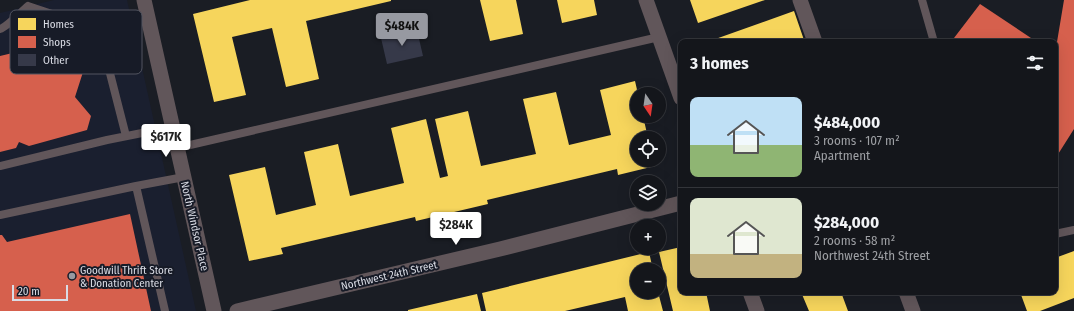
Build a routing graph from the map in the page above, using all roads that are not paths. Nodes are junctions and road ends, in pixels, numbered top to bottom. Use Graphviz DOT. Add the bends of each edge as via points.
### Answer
graph roads {
  1 [pos="144,0"];
  2 [pos="646,0"];
  3 [pos="800,0"];
  4 [pos="922,0"];
  5 [pos="27,3"];
  6 [pos="46,10"];
  7 [pos="10,21"];
  8 [pos="0,29"];
  9 [pos="659,37"];
  10 [pos="814,39"];
  11 [pos="933,39"];
  12 [pos="110,74"];
  13 [pos="678,90"];
  14 [pos="172,127"];
  15 [pos="126,136"];
  16 [pos="177,148"];
  17 [pos="0,166"];
  18 [pos="184,177"];
  19 [pos="136,186"];
  20 [pos="678,204"];
  21 [pos="0,215"];
  22 [pos="1074,230"];
  23 [pos="1058,233"];
  24 [pos="751,295"];
  25 [pos="907,295"];
  26 [pos="165,311"];
  27 [pos="214,311"];
  28 [pos="237,311"];
  29 [pos="757,311"];
  30 [pos="913,311"];
  1 -- 14 [label="street, North Windsor Place"];
  2 -- 9 [label="street"];
  3 -- 10 [label="street"];
  4 -- 11 [label="lane"];
  5 -- 6 [label="lane"];
  7 -- 8 [label="lane"];
  9 -- 13 [label="street"];
  9 -- 16 [label="lane"];
  12 -- 15 [label="lane"];
  14 -- 15 [label="lane"];
  14 -- 16 [label="street, North Windsor Place"];
  15 -- 17 [label="lane"];
  16 -- 18 [label="street, North Windsor Place"];
  18 -- 19 [label="lane"];
  18 -- 27 [label="street, North Windsor Place"];
  19 -- 21 [label="lane"];
  19 -- 26 [label="lane"];
  20 -- 28 [label="street, Northwest 24th Street"];
  22 -- 23 [label="lane"];
  24 -- 29 [label="street"];
  25 -- 30 [label="street"];
}
